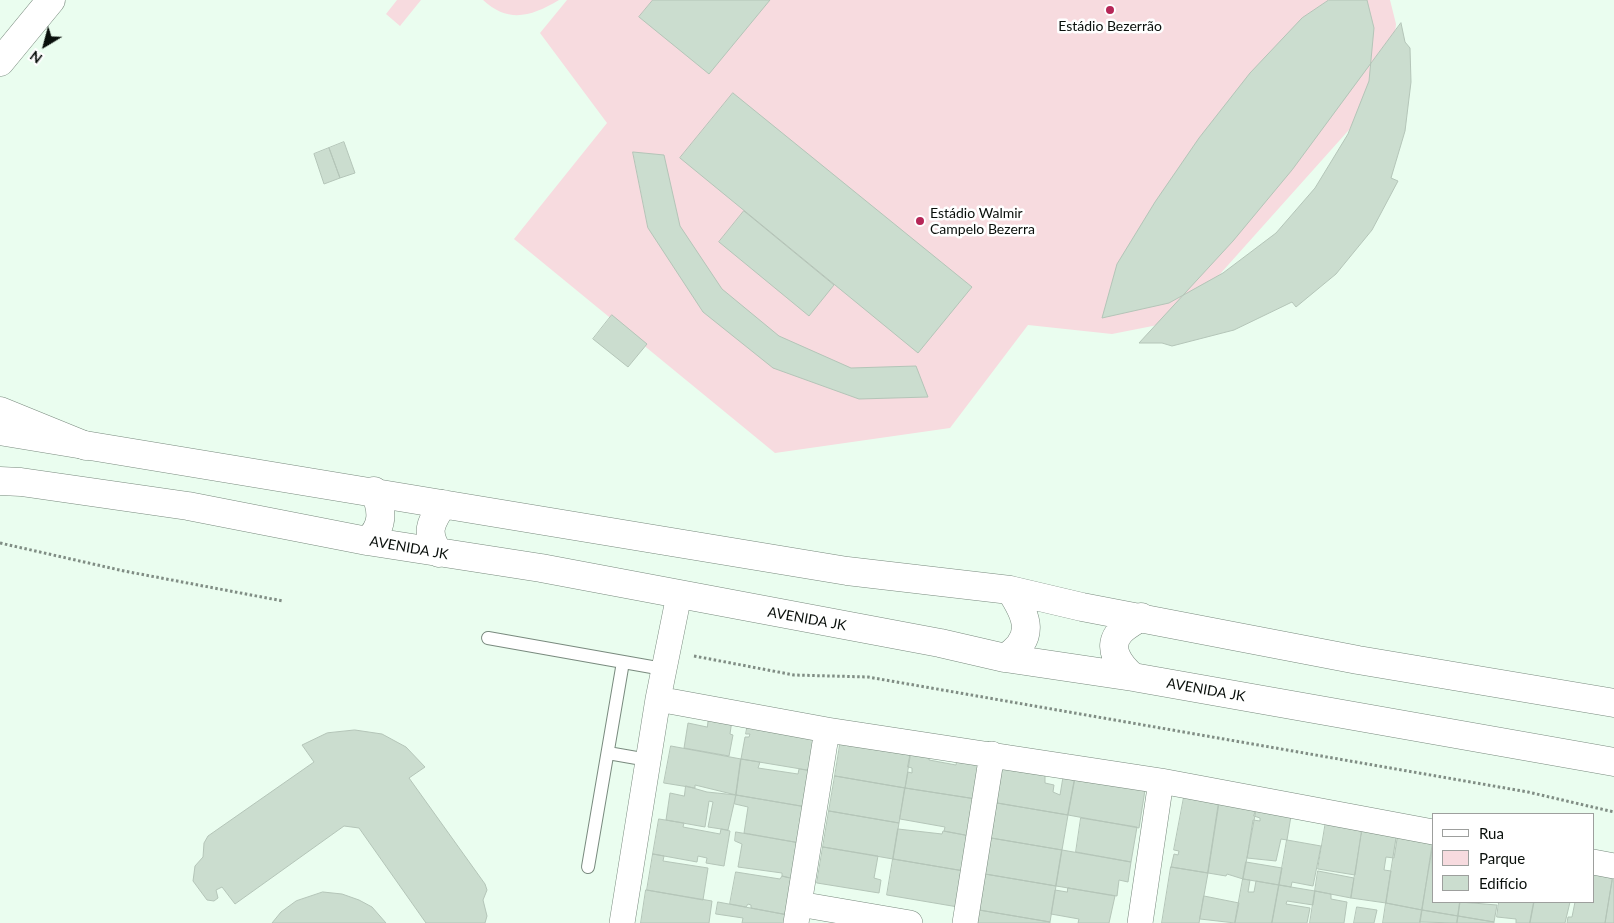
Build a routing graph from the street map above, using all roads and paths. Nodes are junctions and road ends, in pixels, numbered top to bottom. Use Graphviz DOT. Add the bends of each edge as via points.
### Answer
graph roads {
  1 [pos="51,0"];
  2 [pos="0,62"];
  3 [pos="0,411"];
  4 [pos="0,431"];
  5 [pos="86,446"];
  6 [pos="0,481"];
  7 [pos="374,491"];
  8 [pos="444,504"];
  9 [pos="367,540"];
  10 [pos="0,543"];
  11 [pos="439,553"];
  12 [pos="1010,590"];
  13 [pos="679,596"];
  14 [pos="283,601"];
  15 [pos="1141,617"];
  16 [pos="488,638"];
  17 [pos="1005,658"];
  18 [pos="665,660"];
  19 [pos="623,662"];
  20 [pos="1133,677"];
  21 [pos="658,699"];
  22 [pos="1614,703"];
  23 [pos="827,730"];
  24 [pos="608,753"];
  25 [pos="992,754"];
  26 [pos="648,760"];
  27 [pos="1614,762"];
  28 [pos="1160,780"];
  29 [pos="1614,812"];
  30 [pos="1432,832"];
  31 [pos="1594,862"];
  32 [pos="1614,866"];
  33 [pos="588,867"];
  34 [pos="798,913"];
  35 [pos="622,923"];
  36 [pos="910,923"];
  37 [pos="965,923"];
  38 [pos="1140,923"];
  1 -- 2 [label="main road"];
  3 -- 5 [label="main road"];
  4 -- 5 [label="main road"];
  5 -- 7 [label="main road"];
  6 -- 9 [label="main road, AVENIDA JK" via="188,506"];
  7 -- 8 [label="main road"];
  7 -- 9 [label="main road" via="381,512 379,526"];
  8 -- 11 [label="main road" via="431,529 431,542"];
  8 -- 12 [label="main road" via="847,571"];
  9 -- 11 [label="main road, AVENIDA JK"];
  10 -- 14 [label="path" via="124,571"];
  11 -- 13 [label="main road, AVENIDA JK" via="541,568"];
  12 -- 15 [label="main road"];
  12 -- 17 [label="main road" via="1025,617 1027,632 1018,649"];
  13 -- 17 [label="main road, AVENIDA JK" via="940,643"];
  13 -- 18 [label="street"];
  15 -- 20 [label="main road" via="1120,631 1115,644 1120,666"];
  15 -- 22 [label="main road" via="1358,660"];
  16 -- 19 [label="lane"];
  17 -- 20 [label="main road, AVENIDA JK"];
  18 -- 19 [label="lane"];
  18 -- 21 [label="street"];
  18 -- 29 [label="path" via="794,675 877,678 1528,792"];
  19 -- 24 [label="lane"];
  20 -- 27 [label="main road, AVENIDA JK"];
  21 -- 23 [label="street"];
  21 -- 26 [label="street"];
  23 -- 25 [label="street"];
  23 -- 34 [label="street"];
  24 -- 26 [label="lane"];
  24 -- 33 [label="lane"];
  25 -- 28 [label="street"];
  25 -- 37 [label="street"];
  26 -- 35 [label="street"];
  28 -- 30 [label="street"];
  28 -- 38 [label="street"];
  31 -- 32 [label="street"];
  34 -- 36 [label="street"];
}
